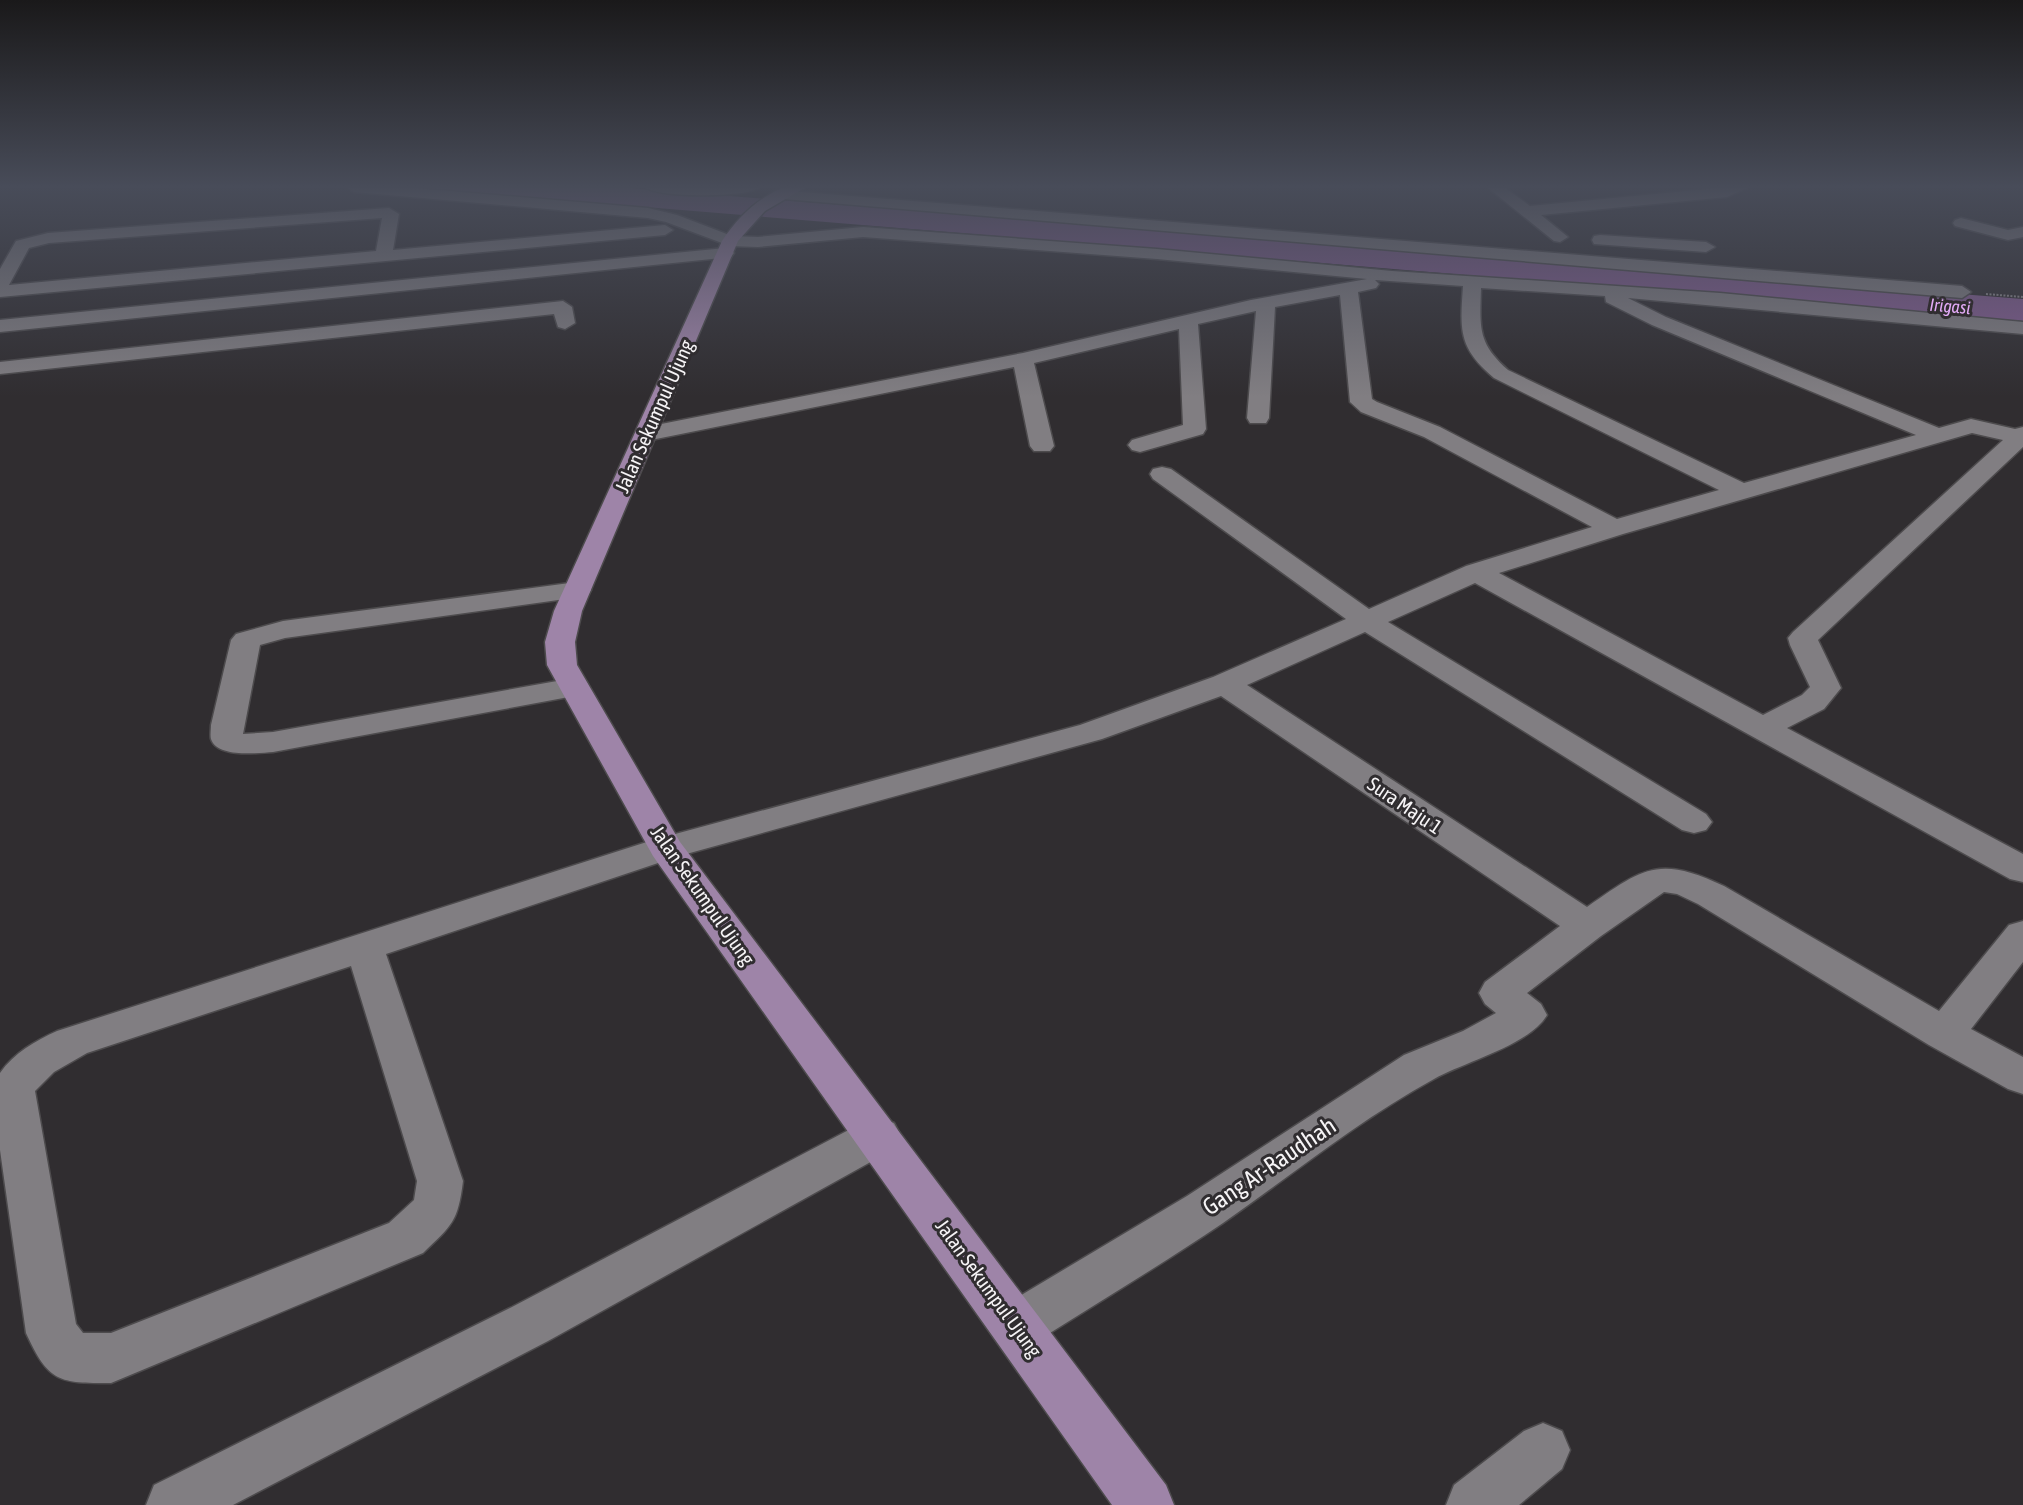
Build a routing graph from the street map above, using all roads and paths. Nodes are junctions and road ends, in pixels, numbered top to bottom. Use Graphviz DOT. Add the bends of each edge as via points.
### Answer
graph roads {
  1 [pos="15,257"];
  2 [pos="200,257"];
  3 [pos="291,257"];
  4 [pos="357,257"];
  5 [pos="630,257"];
  6 [pos="724,257"];
  7 [pos="1192,257"];
  8 [pos="1528,257"];
  9 [pos="289,263"];
  10 [pos="98,266"];
  11 [pos="564,269"];
  12 [pos="191,272"];
  13 [pos="1392,276"];
  14 [pos="86,282"];
  15 [pos="1472,282"];
  16 [pos="0,285"];
  17 [pos="1349,290"];
  18 [pos="0,291"];
  19 [pos="1598,291"];
  20 [pos="1962,292"];
  21 [pos="2023,297"];
  22 [pos="1266,303"];
  23 [pos="1188,322"];
  24 [pos="0,326"];
  25 [pos="2023,328"];
  26 [pos="1023,359"];
  27 [pos="0,368"];
  28 [pos="1258,418"];
  29 [pos="646,434"];
  30 [pos="2021,435"];
  31 [pos="1939,436"];
  32 [pos="1140,445"];
  33 [pos="1042,446"];
  34 [pos="1162,474"];
  35 [pos="1742,492"];
  36 [pos="1614,528"];
  37 [pos="1476,572"];
  38 [pos="577,590"];
  39 [pos="1367,621"];
  40 [pos="1224,684"];
  41 [pos="574,687"];
  42 [pos="1762,728"];
  43 [pos="1694,822"];
  44 [pos="666,848"];
  45 [pos="2023,870"];
  46 [pos="1587,926"];
  47 [pos="2023,935"];
  48 [pos="365,948"];
  49 [pos="1944,1034"];
  50 [pos="2023,1077"];
  51 [pos="878,1136"];
  52 [pos="1016,1326"];
  53 [pos="1543,1450"];
  54 [pos="174,1505"];
  55 [pos="1146,1505"];
  56 [pos="1474,1505"];
  1 -- 16 [label="street"];
  2 -- 12 [label="street"];
  3 -- 9 [label="street"];
  4 -- 9 [label="street"];
  5 -- 11 [label="street"];
  6 -- 29 [label="main road, Jalan Sekumpul Ujung"];
  7 -- 13 [label="street"];
  8 -- 20 [label="street"];
  9 -- 12 [label="street"];
  10 -- 14 [label="street"];
  11 -- 24 [label="street"];
  11 -- 27 [label="street" via="564,315"];
  12 -- 14 [label="street"];
  13 -- 15 [label="street"];
  13 -- 17 [label="street"];
  14 -- 18 [label="street"];
  15 -- 19 [label="street"];
  15 -- 35 [label="street" via="1471,338 1480,358 1501,374"];
  17 -- 22 [label="street"];
  17 -- 36 [label="street" via="1361,402 1478,455"];
  19 -- 25 [label="street"];
  19 -- 31 [label="street" via="1659,321"];
  20 -- 21 [label="path"];
  22 -- 23 [label="street"];
  22 -- 28 [label="street"];
  23 -- 26 [label="street"];
  23 -- 32 [label="street" via="1195,429"];
  26 -- 29 [label="street"];
  26 -- 33 [label="street"];
  29 -- 38 [label="main road, Jalan Sekumpul Ujung"];
  30 -- 31 [label="street" via="1971,426"];
  30 -- 42 [label="street" via="1803,638 1807,653 1822,671 1826,688 1813,702"];
  31 -- 35 [label="street"];
  34 -- 39 [label="street"];
  35 -- 36 [label="street"];
  36 -- 37 [label="street"];
  37 -- 39 [label="street"];
  37 -- 42 [label="street"];
  38 -- 41 [label="main road, Jalan Sekumpul Ujung" via="559,641 558,656"];
  38 -- 41 [label="street" via="283,630 246,640 227,739 243,746 273,742"];
  39 -- 40 [label="street"];
  39 -- 43 [label="street"];
  40 -- 44 [label="street" via="1091,732"];
  40 -- 46 [label="street, Sura Maju 1"];
  41 -- 44 [label="main road, Jalan Sekumpul Ujung"];
  42 -- 45 [label="street"];
  44 -- 48 [label="street"];
  44 -- 51 [label="main road, Jalan Sekumpul Ujung"];
  46 -- 49 [label="street" via="1658,879 1684,882"];
  46 -- 52 [label="street, Gang Ar-Raudhah" via="1499,993 1526,1014 1478,1042 1419,1067 1368,1098 1204,1210"];
  47 -- 49 [label="street"];
  48 -- 48 [label="street" via="72,1042 44,1055 24,1071 13,1089 52,1333 70,1358 111,1358 406,1238 436,1210 440,1181"];
  49 -- 50 [label="street"];
  51 -- 52 [label="main road, Jalan Sekumpul Ujung"];
  51 -- 54 [label="street" via="530,1324"];
  52 -- 55 [label="main road, Jalan Sekumpul Ujung"];
  53 -- 56 [label="street"];
}
